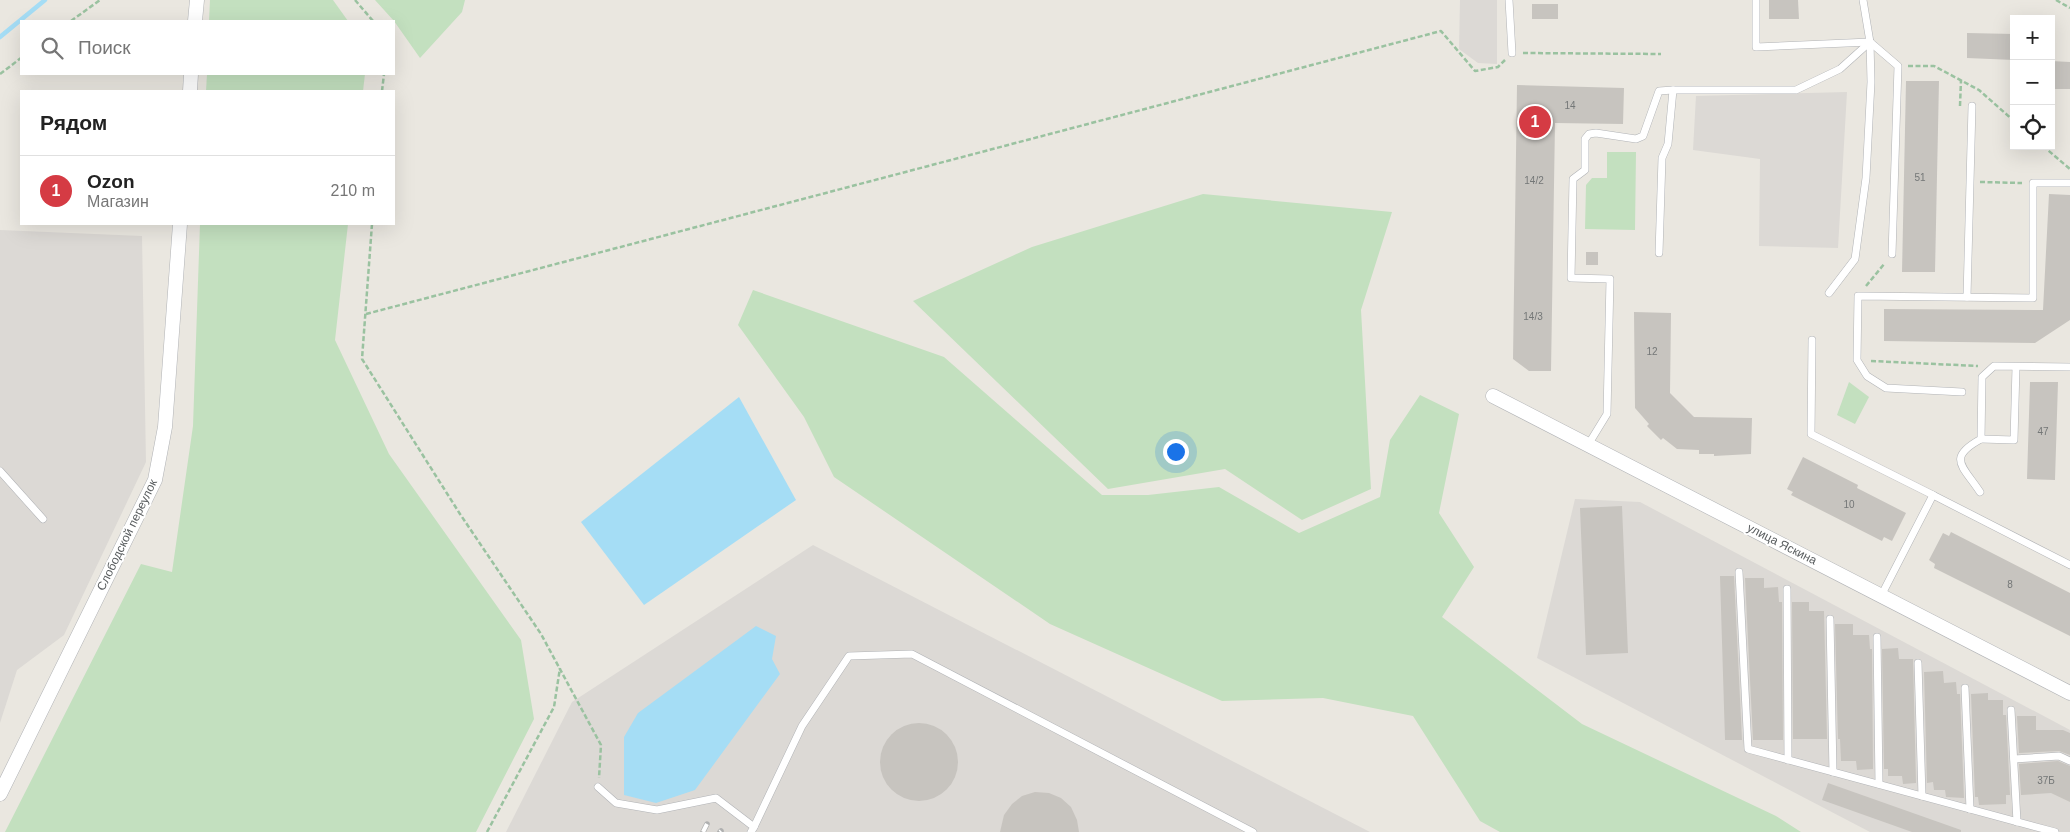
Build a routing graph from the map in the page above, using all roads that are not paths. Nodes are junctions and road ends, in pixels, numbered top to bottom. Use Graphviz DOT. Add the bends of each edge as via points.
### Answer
graph roads {
  1 [pos="196,0"];
  2 [pos="1509,0"];
  3 [pos="1756,0"];
  4 [pos="1863,0"];
  5 [pos="195,20"];
  6 [pos="1870,42"];
  7 [pos="1512,53"];
  8 [pos="191,75"];
  9 [pos="190,90"];
  10 [pos="1673,90"];
  11 [pos="1972,106"];
  12 [pos="2070,183"];
  13 [pos="180,225"];
  14 [pos="1659,252"];
  15 [pos="1892,254"];
  16 [pos="1829,293"];
  17 [pos="1967,297"];
  18 [pos="1812,340"];
  19 [pos="2016,367"];
  20 [pos="2070,367"];
  21 [pos="1962,392"];
  22 [pos="1493,396"];
  23 [pos="1980,439"];
  24 [pos="1588,445"];
  25 [pos="0,471"];
  26 [pos="1980,492"];
  27 [pos="1933,495"];
  28 [pos="43,520"];
  29 [pos="2070,565"];
  30 [pos="1739,572"];
  31 [pos="1787,589"];
  32 [pos="1881,596"];
  33 [pos="1830,619"];
  34 [pos="1877,637"];
  35 [pos="1918,663"];
  36 [pos="1965,688"];
  37 [pos="2070,693"];
  38 [pos="2011,710"];
  39 [pos="2014,759"];
  40 [pos="1788,760"];
  41 [pos="2070,761"];
  42 [pos="1833,772"];
  43 [pos="1879,784"];
  44 [pos="598,787"];
  45 [pos="0,794"];
  46 [pos="1922,796"];
  47 [pos="1970,809"];
  48 [pos="2017,822"];
  49 [pos="752,830"];
  50 [pos="1253,832"];
  51 [pos="2055,832"];
  1 -- 5 [label="street"];
  2 -- 7 [label="lane"];
  3 -- 6 [label="lane" via="1756,47"];
  4 -- 6 [label="lane"];
  6 -- 10 [label="lane" via="1840,69 1796,90"];
  6 -- 15 [label="lane" via="1898,66"];
  6 -- 16 [label="lane" via="1866,178 1856,259"];
  8 -- 9 [label="street"];
  10 -- 14 [label="lane" via="1668,144 1662,158"];
  10 -- 24 [label="lane" via="1659,91 1643,136 1636,139 1589,134 1585,139 1585,170 1573,180 1571,278 1610,279 1607,414"];
  11 -- 17 [label="lane"];
  12 -- 17 [label="lane" via="2033,183 2032,298"];
  13 -- 45 [label="street, Слободской переулок" via="165,427 155,480"];
  17 -- 21 [label="lane" via="1858,296 1857,360 1867,376 1886,388"];
  18 -- 27 [label="lane" via="1811,434"];
  19 -- 20 [label="lane"];
  19 -- 23 [label="lane" via="1994,366 1982,377"];
  19 -- 23 [label="lane" via="2014,440"];
  22 -- 24 [label="street, улица Яскина"];
  23 -- 26 [label="lane" via="1964,448 1960,455 1960,462"];
  24 -- 32 [label="street, улица Яскина"];
  25 -- 28 [label="lane"];
  27 -- 29 [label="lane"];
  27 -- 32 [label="lane"];
  30 -- 40 [label="lane" via="1748,749"];
  31 -- 40 [label="lane"];
  32 -- 37 [label="street, улица Яскина"];
  33 -- 42 [label="lane"];
  34 -- 43 [label="lane"];
  35 -- 46 [label="lane"];
  36 -- 47 [label="lane"];
  38 -- 39 [label="lane"];
  39 -- 41 [label="lane" via="2059,756"];
  39 -- 48 [label="lane"];
  40 -- 42 [label="lane"];
  42 -- 43 [label="lane"];
  43 -- 46 [label="lane"];
  44 -- 49 [label="lane" via="616,803 657,810 716,798"];
  46 -- 47 [label="lane"];
  47 -- 48 [label="lane"];
  48 -- 51 [label="lane"];
  49 -- 50 [label="lane" via="802,726 850,656 912,654"];
}
